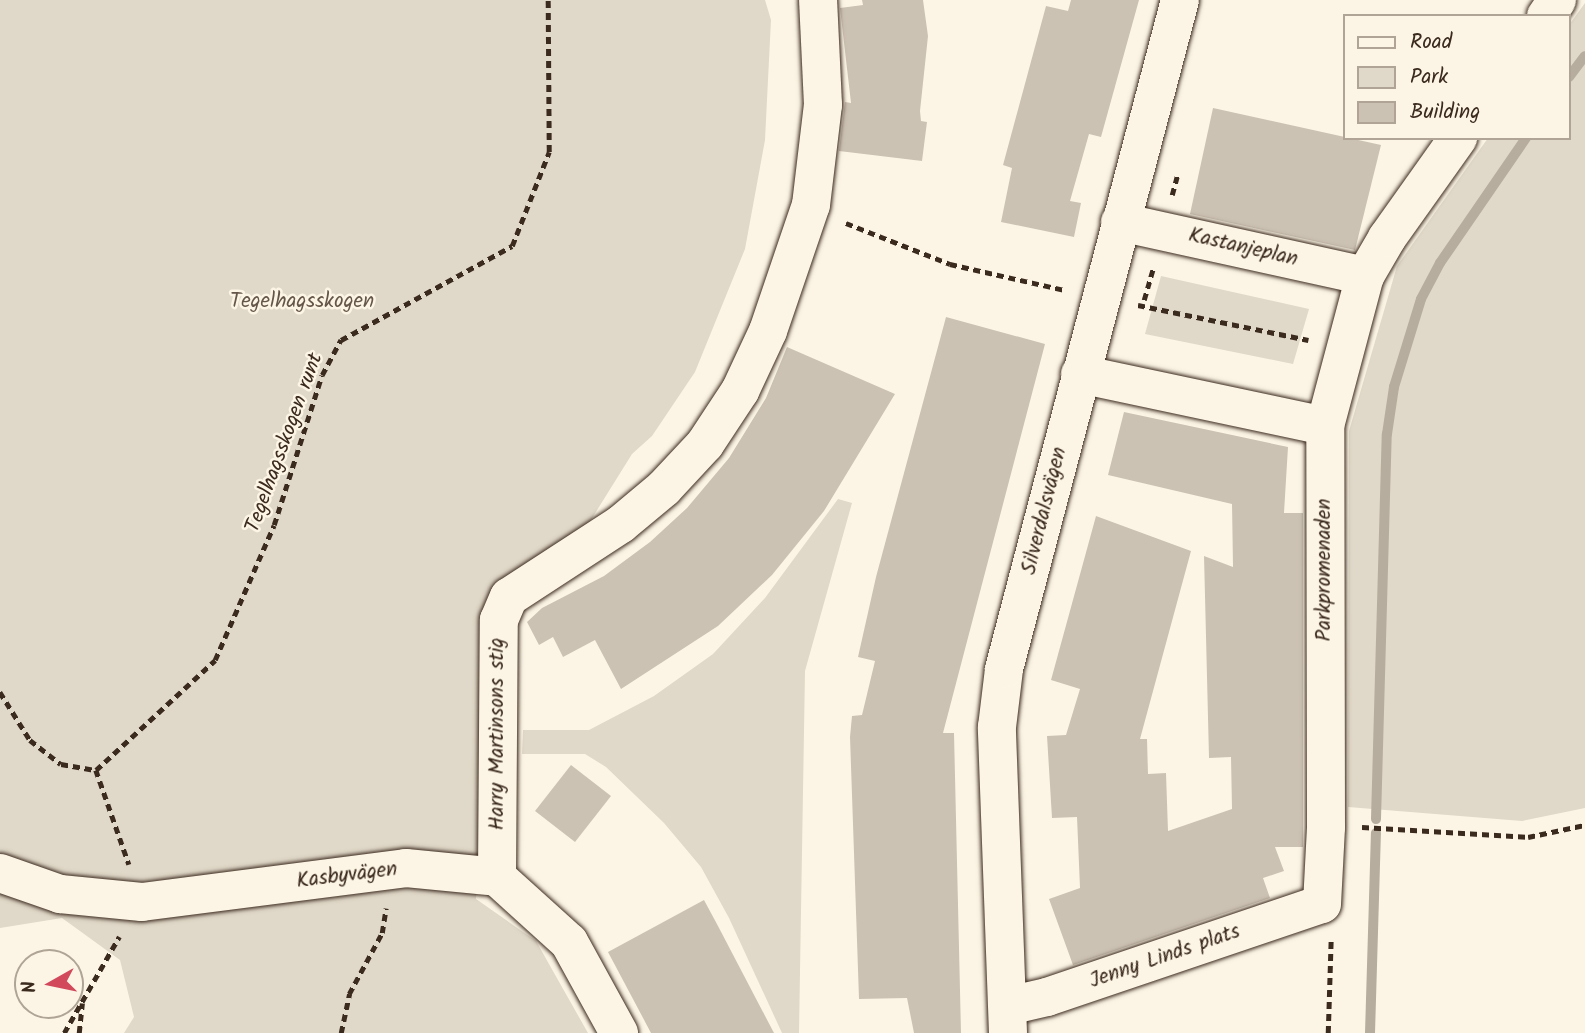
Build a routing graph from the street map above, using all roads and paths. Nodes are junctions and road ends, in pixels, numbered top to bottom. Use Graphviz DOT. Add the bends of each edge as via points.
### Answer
graph roads {
  1 [pos="548,0"];
  2 [pos="818,0"];
  3 [pos="1180,0"];
  4 [pos="1457,140"];
  5 [pos="1180,162"];
  6 [pos="1120,222"];
  7 [pos="1163,229"];
  8 [pos="1366,276"];
  9 [pos="1139,319"];
  10 [pos="1080,374"];
  11 [pos="1325,426"];
  12 [pos="0,692"];
  13 [pos="96,770"];
  14 [pos="1585,825"];
  15 [pos="1326,827"];
  16 [pos="0,873"];
  17 [pos="497,877"];
  18 [pos="142,902"];
  19 [pos="1322,904"];
  20 [pos="382,933"];
  21 [pos="84,996"];
  22 [pos="1008,1019"];
  23 [pos="341,1033"];
  24 [pos="619,1033"];
  25 [pos="1328,1033"];
  1 -- 13 [label="path, Tegelhagsskogen runt" via="549,152 512,246 341,340 322,375 274,525 215,660"];
  2 -- 17 [label="street, Harry Martinsons stig" via="823,105 811,205 768,331 740,391 705,444 664,488 621,524 509,597 499,620"];
  3 -- 6 [label="street, Silverdalsvägen"];
  4 -- 8 [label="street, Parkpromenaden" via="1387,238"];
  5 -- 7 [label="path"];
  6 -- 7 [label="street, Kastanjeplan"];
  6 -- 10 [label="street, Silverdalsvägen"];
  7 -- 8 [label="street, Kastanjeplan"];
  7 -- 9 [label="path"];
  8 -- 11 [label="street, Parkpromenaden"];
  10 -- 11 [label="street"];
  10 -- 22 [label="street, Silverdalsvägen" via="1004,669 997,727"];
  11 -- 15 [label="street, Parkpromenaden"];
  12 -- 13 [label="path" via="30,740 61,764"];
  13 -- 18 [label="path"];
  14 -- 15 [label="path" via="1528,837 1394,826"];
  15 -- 19 [label="street, Parkpromenaden"];
  16 -- 18 [label="street, Kasbyvägen" via="60,894"];
  17 -- 18 [label="street, Kasbyvägen" via="406,868"];
  17 -- 24 [label="street" via="569,942"];
  18 -- 21 [label="path"];
  19 -- 22 [label="street, Jenny Linds plats" via="1047,997"];
  19 -- 25 [label="path" via="1331,918"];
  20 -- 23 [label="path" via="349,994"];
}
